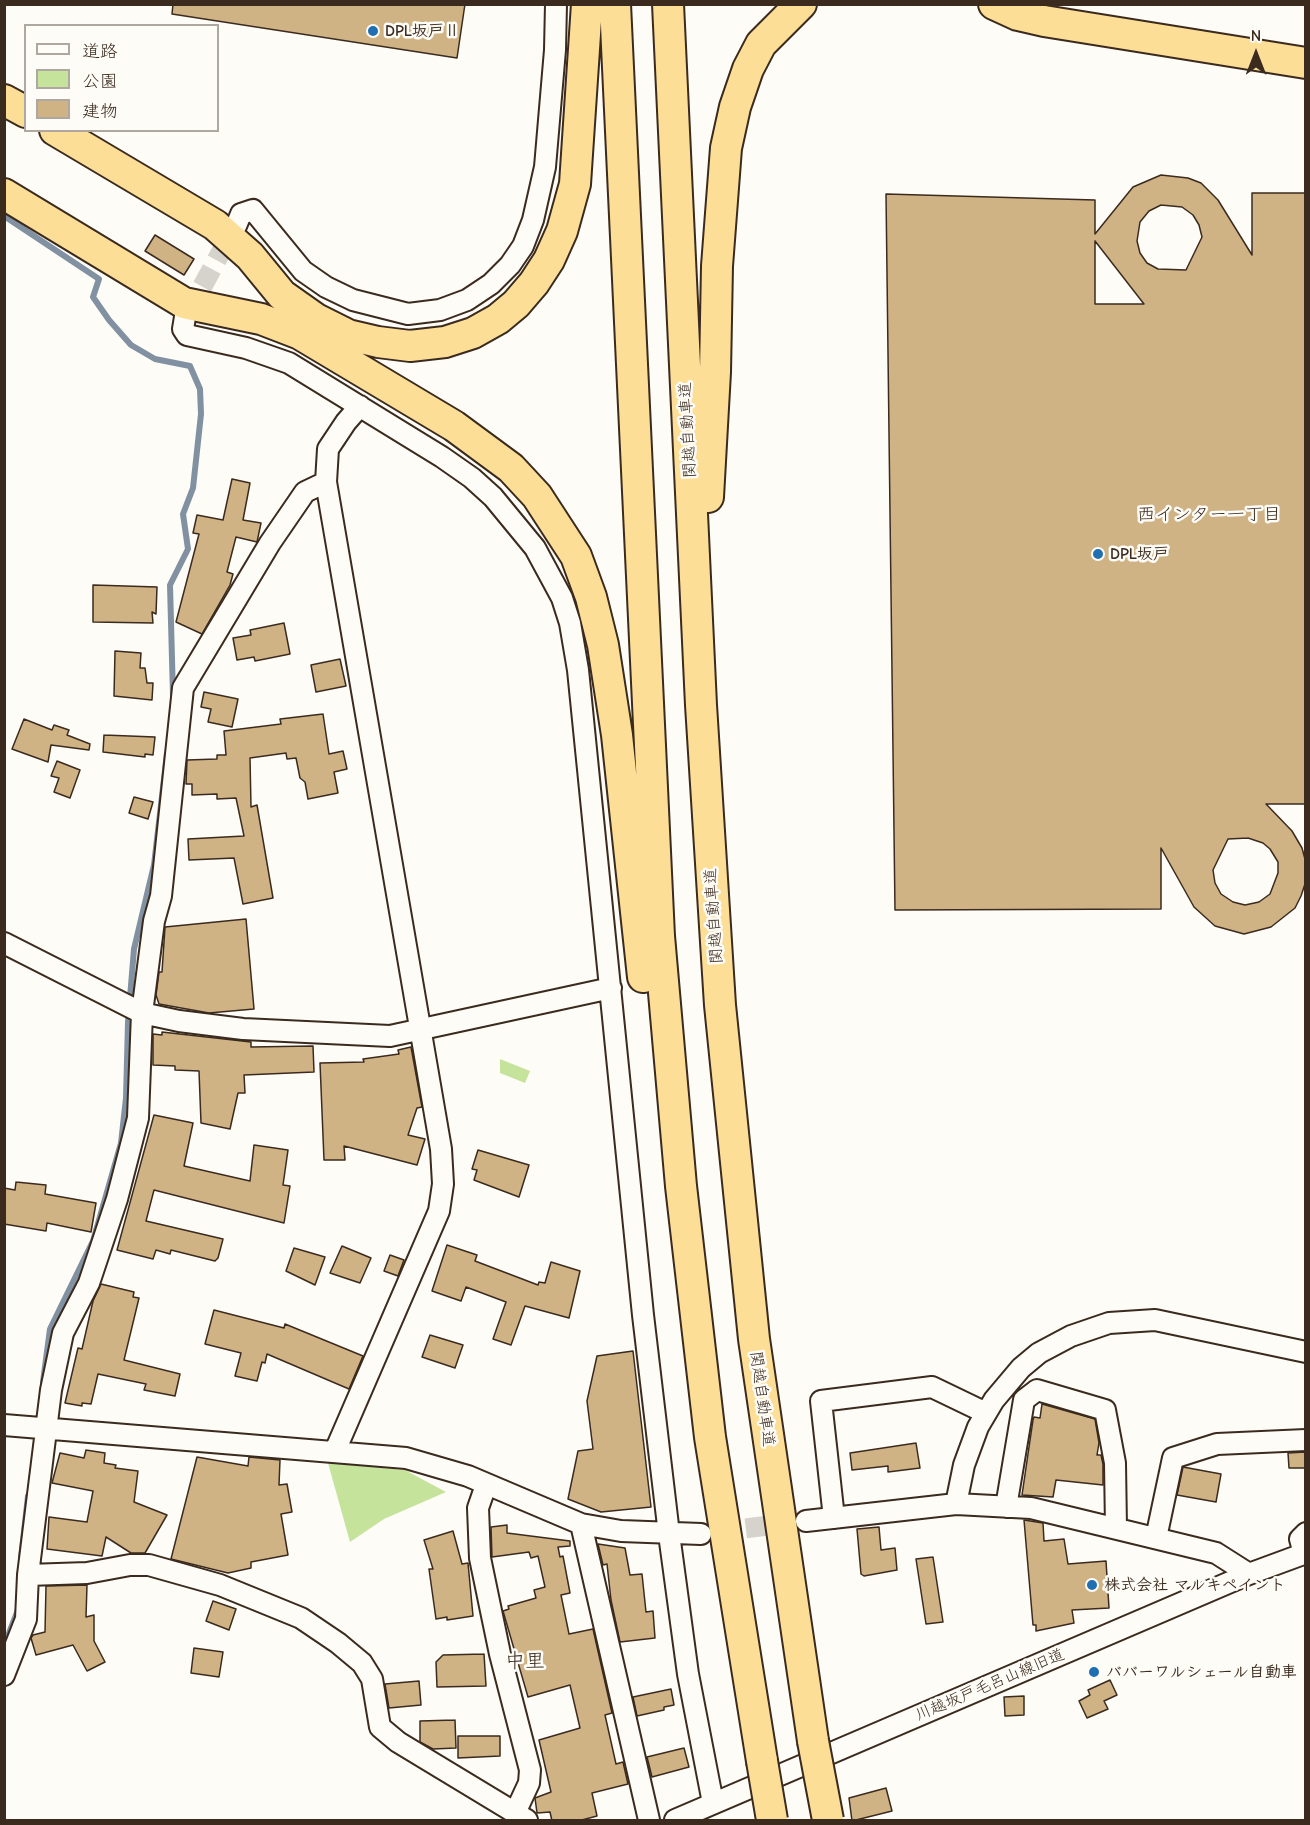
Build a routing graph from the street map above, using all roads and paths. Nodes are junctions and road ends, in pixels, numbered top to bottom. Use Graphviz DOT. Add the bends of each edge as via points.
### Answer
graph roads {
  1 [pos="556,4"];
  2 [pos="586,4"];
  3 [pos="615,4"];
  4 [pos="668,4"];
  5 [pos="801,4"];
  6 [pos="994,4"];
  7 [pos="1305,63"];
  8 [pos="4,100"];
  9 [pos="24,111"];
  10 [pos="58,132"];
  11 [pos="4,194"];
  12 [pos="236,226"];
  13 [pos="185,317"];
  14 [pos="360,406"];
  15 [pos="326,482"];
  16 [pos="701,705"];
  17 [pos="4,943"];
  18 [pos="611,988"];
  19 [pos="135,1010"];
  20 [pos="420,1031"];
  21 [pos="681,1186"];
  22 [pos="1305,1352"];
  23 [pos="986,1413"];
  24 [pos="4,1425"];
  25 [pos="42,1429"];
  26 [pos="1305,1440"];
  27 [pos="334,1451"];
  28 [pos="486,1485"];
  29 [pos="956,1504"];
  30 [pos="1006,1507"];
  31 [pos="834,1518"];
  32 [pos="806,1521"];
  33 [pos="581,1524"];
  34 [pos="1116,1528"];
  35 [pos="1305,1533"];
  36 [pos="669,1534"];
  37 [pos="701,1534"];
  38 [pos="1156,1538"];
  39 [pos="1305,1553"];
  40 [pos="1249,1574"];
  41 [pos="28,1575"];
  42 [pos="4,1675"];
  43 [pos="713,1803"];
  44 [pos="521,1817"];
  45 [pos="649,1821"];
  46 [pos="675,1821"];
  47 [pos="772,1821"];
  48 [pos="828,1821"];
  1 -- 12 [label="street" via="545,166 533,220 523,246 491,285 440,310 408,314 353,300 326,287 303,271 253,210 242,214"];
  2 -- 10 [label="highway" via="575,184 562,231 534,284 516,304 473,333 445,342 410,346 378,342 348,335 316,319 282,295 250,256 215,225"];
  3 -- 21 [label="highway" via="659,936"];
  4 -- 16 [label="highway, 関越自動車道"];
  5 -- 16 [label="highway" via="761,44 735,107 726,148 717,266"];
  6 -- 7 [label="highway" via="1017,15 1044,21"];
  8 -- 9 [label="highway"];
  11 -- 21 [label="highway" via="184,303 282,325 311,340 483,446 511,468 557,523 576,556 603,645 617,735 648,1025 666,1141"];
  13 -- 14 [label="street" via="183,329 187,335 246,348 289,363"];
  14 -- 15 [label="street" via="328,449"];
  14 -- 18 [label="street" via="442,457 493,497 535,548 562,598 579,670"];
  15 -- 19 [label="street" via="305,492 183,688 161,896"];
  15 -- 20 [label="street"];
  16 -- 48 [label="highway, 関越自動車道, bridge" via="720,1005 740,1216 774,1492"];
  17 -- 19 [label="street"];
  18 -- 20 [label="street"];
  18 -- 36 [label="street"];
  19 -- 20 [label="street" via="179,1021 243,1029 372,1037"];
  19 -- 25 [label="street" via="138,1118 93,1273 63,1334"];
  20 -- 27 [label="street" via="441,1149 443,1184 439,1211"];
  21 -- 47 [label="highway, bridge" via="710,1437"];
  22 -- 23 [label="street" via="1155,1320 1110,1323 1071,1336 1040,1353 1021,1368"];
  23 -- 29 [label="street" via="964,1465"];
  23 -- 31 [label="street" via="932,1387 820,1401"];
  24 -- 25 [label="street"];
  25 -- 27 [label="street"];
  25 -- 41 [label="street"];
  26 -- 38 [label="street" via="1217,1444 1173,1458"];
  27 -- 28 [label="street" via="406,1458"];
  28 -- 33 [label="street"];
  28 -- 44 [label="street" via="478,1508 480,1558 530,1770"];
  29 -- 30 [label="street"];
  29 -- 31 [label="street"];
  30 -- 34 [label="street"];
  30 -- 34 [label="street" via="1024,1400 1037,1390 1105,1410 1115,1463"];
  31 -- 32 [label="street"];
  33 -- 36 [label="street"];
  33 -- 45 [label="street"];
  34 -- 38 [label="street"];
  35 -- 39 [label="street" via="1300,1539"];
  36 -- 37 [label="street"];
  36 -- 43 [label="street" via="688,1674"];
  38 -- 40 [label="street" via="1216,1553"];
  39 -- 40 [label="street, 川越坂戸毛呂山線旧道"];
  40 -- 43 [label="street, 川越坂戸毛呂山線旧道"];
  41 -- 42 [label="street" via="26,1618"];
  41 -- 44 [label="street" via="149,1565 220,1585 301,1618 362,1663 372,1679 380,1726 398,1742"];
  43 -- 46 [label="street, 川越坂戸毛呂山線旧道"];
}
